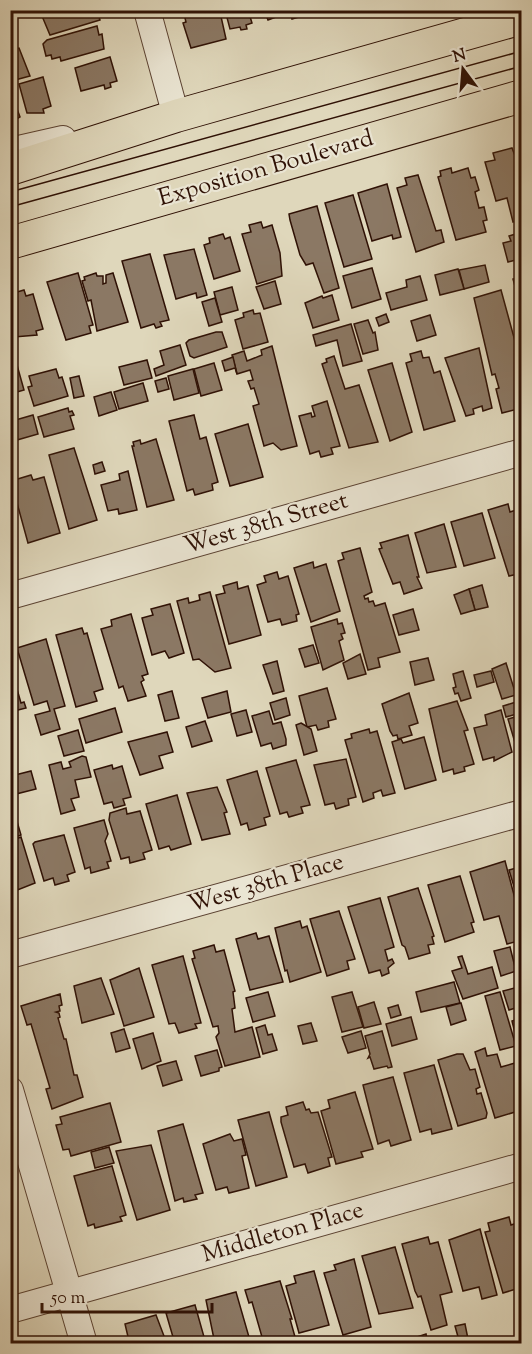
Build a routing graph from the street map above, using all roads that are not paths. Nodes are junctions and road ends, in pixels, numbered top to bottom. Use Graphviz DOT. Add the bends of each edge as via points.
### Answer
graph roads {
  1 [pos="147,10"];
  2 [pos="522,18"];
  3 [pos="522,96"];
  4 [pos="176,116"];
  5 [pos="10,151"];
  6 [pos="10,169"];
  7 [pos="10,243"];
  8 [pos="522,452"];
  9 [pos="10,596"];
  10 [pos="522,813"];
  11 [pos="10,955"];
  12 [pos="10,1090"];
  13 [pos="16,1130"];
  14 [pos="522,1166"];
  15 [pos="69,1294"];
  16 [pos="10,1310"];
  17 [pos="84,1344"];
  1 -- 4 [label="street"];
  2 -- 4 [label="main road"];
  3 -- 7 [label="main road, Exposition Boulevard"];
  4 -- 5 [label="street"];
  4 -- 6 [label="main road"];
  8 -- 9 [label="street, West 38th Street"];
  10 -- 11 [label="street, West 38th Place"];
  12 -- 13 [label="street"];
  13 -- 15 [label="street"];
  14 -- 15 [label="street, Middleton Place"];
  15 -- 16 [label="street, Middleton Place"];
  15 -- 17 [label="street"];
}
